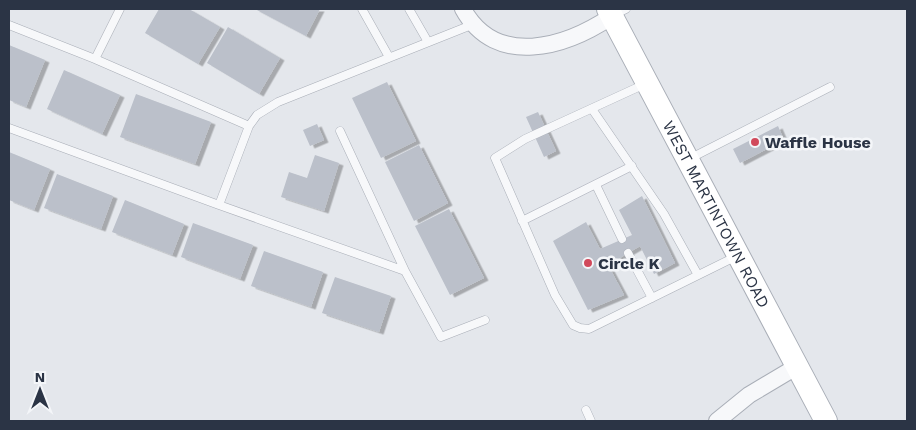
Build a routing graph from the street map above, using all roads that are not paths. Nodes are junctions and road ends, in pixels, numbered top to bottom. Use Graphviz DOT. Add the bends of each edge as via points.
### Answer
graph roads {
  1 [pos="120,9"];
  2 [pos="362,9"];
  3 [pos="409,9"];
  4 [pos="463,9"];
  5 [pos="615,11"];
  6 [pos="474,24"];
  7 [pos="9,25"];
  8 [pos="428,42"];
  9 [pos="389,57"];
  10 [pos="95,59"];
  11 [pos="647,83"];
  12 [pos="830,87"];
  13 [pos="592,109"];
  14 [pos="248,126"];
  15 [pos="9,128"];
  16 [pos="340,131"];
  17 [pos="688,160"];
  18 [pos="632,166"];
  19 [pos="596,185"];
  20 [pos="219,205"];
  21 [pos="522,221"];
  22 [pos="622,239"];
  23 [pos="628,253"];
  24 [pos="737,255"];
  25 [pos="405,271"];
  26 [pos="698,275"];
  27 [pos="652,298"];
  28 [pos="485,320"];
  29 [pos="796,367"];
  30 [pos="586,410"];
  31 [pos="591,421"];
  32 [pos="717,421"];
  33 [pos="826,421"];
  1 -- 10 [label="lane"];
  2 -- 9 [label="lane"];
  3 -- 8 [label="lane"];
  4 -- 6 [label="street"];
  5 -- 6 [label="street" via="596,25 543,46 513,47 492,39"];
  5 -- 11 [label="main road, WEST MARTINTOWN ROAD"];
  6 -- 8 [label="lane"];
  7 -- 10 [label="lane"];
  8 -- 9 [label="lane"];
  9 -- 14 [label="lane" via="278,102 256,115"];
  10 -- 14 [label="lane"];
  11 -- 13 [label="lane"];
  11 -- 17 [label="main road, WEST MARTINTOWN ROAD"];
  12 -- 17 [label="lane"];
  13 -- 18 [label="lane"];
  13 -- 21 [label="lane" via="525,139 496,158"];
  14 -- 20 [label="lane"];
  15 -- 20 [label="lane"];
  16 -- 25 [label="lane"];
  17 -- 24 [label="main road, WEST MARTINTOWN ROAD"];
  18 -- 19 [label="lane"];
  18 -- 26 [label="lane" via="664,214"];
  19 -- 21 [label="lane"];
  19 -- 22 [label="lane"];
  20 -- 25 [label="lane"];
  21 -- 27 [label="lane" via="572,325 589,329"];
  23 -- 27 [label="lane"];
  24 -- 26 [label="lane"];
  24 -- 29 [label="main road, WEST MARTINTOWN ROAD"];
  25 -- 28 [label="lane" via="441,337"];
  26 -- 27 [label="lane"];
  29 -- 32 [label="street" via="749,395"];
  29 -- 33 [label="main road, WEST MARTINTOWN ROAD"];
  30 -- 31 [label="lane"];
}
